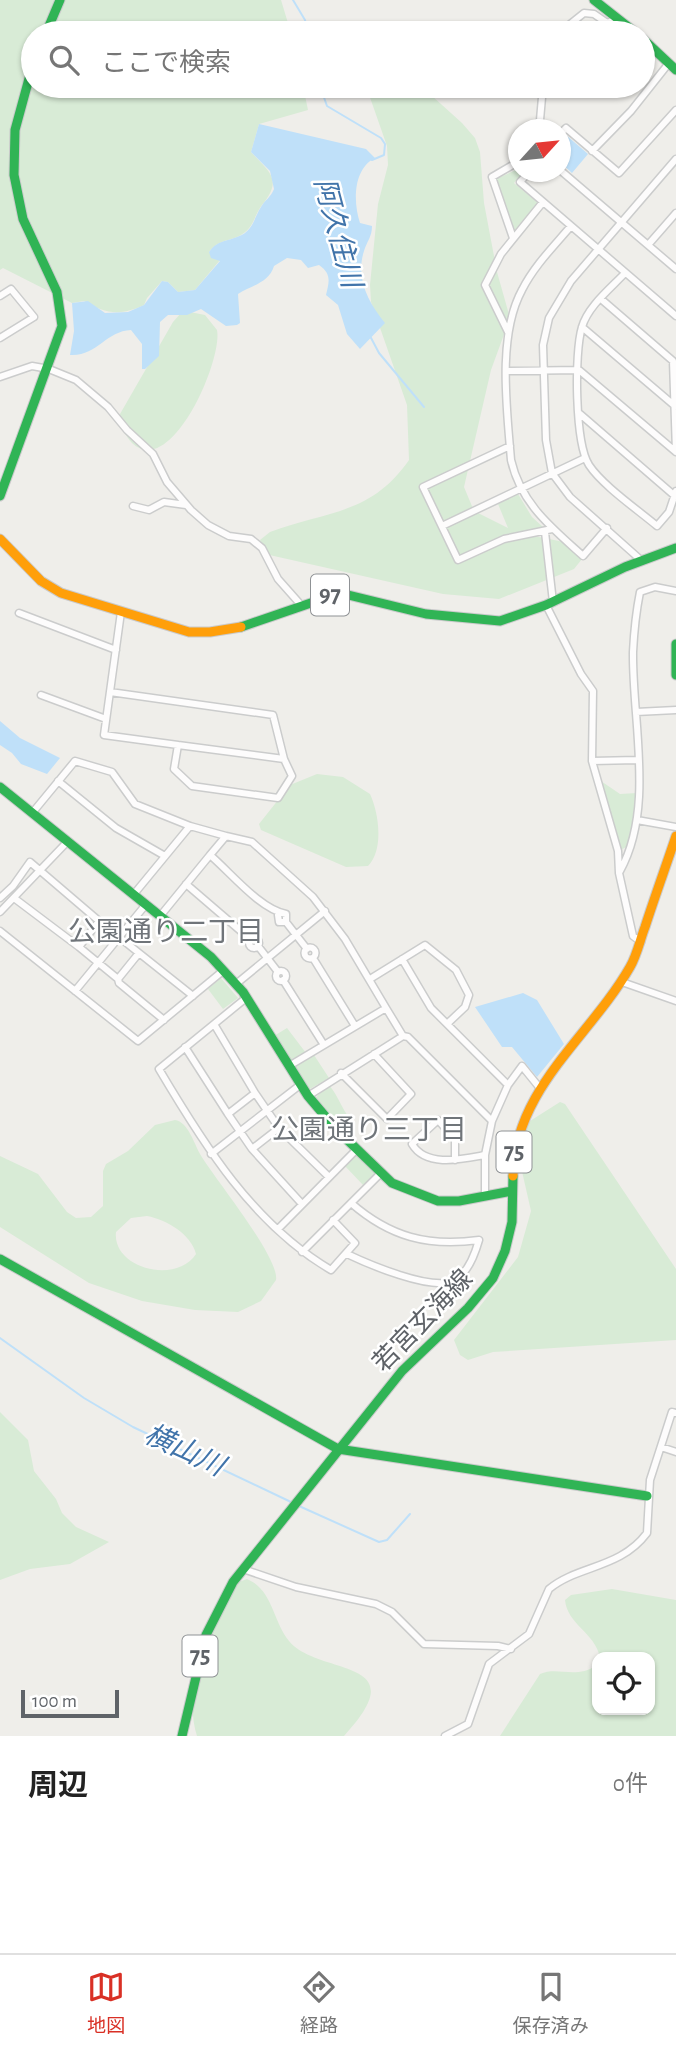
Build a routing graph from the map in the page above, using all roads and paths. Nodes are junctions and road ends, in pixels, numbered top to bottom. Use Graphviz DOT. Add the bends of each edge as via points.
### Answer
graph roads {
  1 [pos="60,0"];
  2 [pos="594,0"];
  3 [pos="617,19"];
  4 [pos="51,21"];
  5 [pos="574,21"];
  6 [pos="604,21"];
  7 [pos="612,21"];
  8 [pos="620,21"];
  9 [pos="655,50"];
  10 [pos="673,67"];
  11 [pos="655,86"];
  12 [pos="22,98"];
  13 [pos="542,98"];
  14 [pos="643,98"];
  15 [pos="676,110"];
  16 [pos="540,119"];
  17 [pos="571,132"];
  18 [pos="592,150"];
  19 [pos="676,159"];
  20 [pos="508,168"];
  21 [pos="571,179"];
  22 [pos="520,182"];
  23 [pos="543,202"];
  24 [pos="676,213"];
  25 [pos="621,222"];
  26 [pos="571,226"];
  27 [pos="513,238"];
  28 [pos="648,245"];
  29 [pos="598,249"];
  30 [pos="676,269"];
  31 [pos="625,272"];
  32 [pos="0,296"];
  33 [pos="601,299"];
  34 [pos="676,316"];
  35 [pos="582,327"];
  36 [pos="508,332"];
  37 [pos="0,338"];
  38 [pos="49,369"];
  39 [pos="544,370"];
  40 [pos="579,370"];
  41 [pos="508,371"];
  42 [pos="0,377"];
  43 [pos="675,406"];
  44 [pos="580,414"];
  45 [pos="510,446"];
  46 [pos="676,452"];
  47 [pos="585,458"];
  48 [pos="552,473"];
  49 [pos="521,488"];
  50 [pos="676,493"];
  51 [pos="0,496"];
  52 [pos="133,506"];
  53 [pos="187,506"];
  54 [pos="442,526"];
  55 [pos="607,528"];
  56 [pos="549,530"];
  57 [pos="0,539"];
  58 [pos="676,548"];
  59 [pos="642,561"];
  60 [pos="676,591"];
  61 [pos="549,603"];
  62 [pos="301,605"];
  63 [pos="121,612"];
  64 [pos="19,613"];
  65 [pos="676,644"];
  66 [pos="116,650"];
  67 [pos="676,675"];
  68 [pos="110,692"];
  69 [pos="41,695"];
  70 [pos="676,710"];
  71 [pos="636,712"];
  72 [pos="106,719"];
  73 [pos="178,745"];
  74 [pos="284,759"];
  75 [pos="637,760"];
  76 [pos="592,761"];
  77 [pos="58,781"];
  78 [pos="0,787"];
  79 [pos="33,812"];
  80 [pos="637,820"];
  81 [pos="190,826"];
  82 [pos="676,827"];
  83 [pos="676,835"];
  84 [pos="226,836"];
  85 [pos="68,841"];
  86 [pos="210,855"];
  87 [pos="165,856"];
  88 [pos="41,873"];
  89 [pos="619,873"];
  90 [pos="186,884"];
  91 [pos="134,894"];
  92 [pos="0,897"];
  93 [pos="14,898"];
  94 [pos="143,908"];
  95 [pos="325,911"];
  96 [pos="0,912"];
  97 [pos="161,915"];
  98 [pos="99,921"];
  99 [pos="0,931"];
  100 [pos="297,934"];
  101 [pos="119,937"];
  102 [pos="641,942"];
  103 [pos="79,947"];
  104 [pos="139,953"];
  105 [pos="268,958"];
  106 [pos="402,959"];
  107 [pos="98,963"];
  108 [pos="224,970"];
  109 [pos="118,979"];
  110 [pos="370,979"];
  111 [pos="622,982"];
  112 [pos="236,984"];
  113 [pos="75,991"];
  114 [pos="193,996"];
  115 [pos="246,998"];
  116 [pos="676,1001"];
  117 [pos="386,1007"];
  118 [pos="164,1020"];
  119 [pos="214,1024"];
  120 [pos="447,1024"];
  121 [pos="355,1026"];
  122 [pos="403,1037"];
  123 [pos="324,1045"];
  124 [pos="185,1047"];
  125 [pos="374,1054"];
  126 [pos="289,1066"];
  127 [pos="341,1073"];
  128 [pos="300,1085"];
  129 [pos="508,1085"];
  130 [pos="539,1087"];
  131 [pos="255,1093"];
  132 [pos="309,1096"];
  133 [pos="267,1111"];
  134 [pos="228,1114"];
  135 [pos="492,1121"];
  136 [pos="279,1128"];
  137 [pos="240,1131"];
  138 [pos="252,1149"];
  139 [pos="357,1149"];
  140 [pos="211,1154"];
  141 [pos="485,1155"];
  142 [pos="454,1160"];
  143 [pos="381,1172"];
  144 [pos="329,1177"];
  145 [pos="512,1191"];
  146 [pos="485,1196"];
  147 [pos="351,1203"];
  148 [pos="302,1204"];
  149 [pos="333,1220"];
  150 [pos="278,1229"];
  151 [pos="302,1252"];
  152 [pos="347,1254"];
  153 [pos="0,1259"];
  154 [pos="676,1413"];
  155 [pos="661,1447"];
  156 [pos="338,1450"];
  157 [pos="676,1452"];
  158 [pos="647,1496"];
  159 [pos="242,1568"];
  160 [pos="511,1649"];
  161 [pos="182,1736"];
  162 [pos="445,1736"];
  1 -- 4 [label="street"];
  2 -- 3 [label="street"];
  3 -- 7 [label="street"];
  3 -- 8 [label="street"];
  5 -- 6 [label="street" via="584,13"];
  9 -- 10 [label="street"];
  10 -- 11 [label="street"];
  12 -- 38 [label="street" via="12,154 19,207 62,307 62,327"];
  13 -- 16 [label="street"];
  14 -- 18 [label="street"];
  15 -- 18 [label="street" via="620,173"];
  17 -- 18 [label="street"];
  19 -- 25 [label="street"];
  20 -- 27 [label="street" via="492,177"];
  21 -- 25 [label="street"];
  22 -- 23 [label="street"];
  23 -- 26 [label="street"];
  23 -- 27 [label="street"];
  24 -- 28 [label="street"];
  25 -- 28 [label="street"];
  25 -- 29 [label="street"];
  26 -- 29 [label="street"];
  26 -- 36 [label="street" via="522,290"];
  27 -- 36 [label="street" via="485,285"];
  28 -- 30 [label="street"];
  29 -- 31 [label="street"];
  29 -- 39 [label="street" via="549,318"];
  31 -- 33 [label="street"];
  31 -- 34 [label="street"];
  32 -- 37 [label="street" via="11,289 34,317"];
  33 -- 35 [label="street"];
  33 -- 43 [label="street" via="673,360"];
  35 -- 40 [label="street"];
  35 -- 43 [label="street"];
  36 -- 41 [label="street"];
  38 -- 42 [label="street" via="32,366"];
  38 -- 51 [label="street"];
  38 -- 53 [label="street" via="76,380 108,407 153,454 167,482"];
  39 -- 40 [label="street"];
  39 -- 41 [label="street"];
  39 -- 48 [label="street"];
  40 -- 44 [label="street"];
  40 -- 46 [label="street"];
  41 -- 45 [label="street"];
  43 -- 46 [label="street"];
  44 -- 47 [label="street"];
  44 -- 50 [label="street"];
  45 -- 49 [label="street"];
  45 -- 54 [label="street" via="423,487"];
  47 -- 48 [label="street"];
  47 -- 50 [label="street" via="657,526"];
  48 -- 49 [label="street"];
  48 -- 55 [label="street" via="562,490"];
  49 -- 54 [label="street"];
  49 -- 56 [label="street"];
  52 -- 53 [label="street" via="149,510 169,501"];
  53 -- 62 [label="street" via="208,525 229,536 251,539 262,548 287,592"];
  54 -- 56 [label="street" via="458,560 504,538"];
  55 -- 56 [label="street" via="583,556"];
  55 -- 59 [label="street"];
  56 -- 61 [label="street"];
  57 -- 63 [label="street, 97" via="50,587"];
  58 -- 59 [label="street, 97"];
  59 -- 61 [label="street, 97"];
  60 -- 71 [label="street" via="654,587 640,593 633,652"];
  61 -- 62 [label="street, 97" via="513,618 487,622 426,614 348,593"];
  61 -- 76 [label="street" via="580,674 591,685"];
  62 -- 63 [label="street, 97" via="220,633 189,632"];
  63 -- 66 [label="street"];
  64 -- 66 [label="street"];
  65 -- 67 [label="street"];
  66 -- 68 [label="street"];
  68 -- 72 [label="street"];
  68 -- 74 [label="street" via="273,715"];
  69 -- 72 [label="street"];
  70 -- 71 [label="street"];
  71 -- 75 [label="street"];
  72 -- 73 [label="street" via="104,735"];
  73 -- 74 [label="street"];
  73 -- 74 [label="street" via="174,769 192,786 254,795 278,798 292,776"];
  75 -- 76 [label="street"];
  75 -- 80 [label="street"];
  76 -- 89 [label="street" via="618,851"];
  77 -- 79 [label="street"];
  77 -- 81 [label="street" via="75,761 104,768 135,804"];
  77 -- 87 [label="street" via="116,828"];
  78 -- 79 [label="street"];
  79 -- 85 [label="street"];
  80 -- 82 [label="street"];
  80 -- 89 [label="street"];
  81 -- 84 [label="street"];
  81 -- 87 [label="street"];
  83 -- 102 [label="street, 若宮玄海線 / 75"];
  84 -- 86 [label="street"];
  84 -- 95 [label="street" via="252,842"];
  85 -- 88 [label="street"];
  85 -- 91 [label="street"];
  86 -- 90 [label="street"];
  86 -- 100 [label="street"];
  87 -- 91 [label="street"];
  88 -- 92 [label="street" via="30,862"];
  88 -- 93 [label="street"];
  88 -- 98 [label="street"];
  89 -- 102 [label="street" via="633,936"];
  90 -- 97 [label="street"];
  90 -- 105 [label="street"];
  91 -- 97 [label="street"];
  93 -- 96 [label="street"];
  93 -- 103 [label="street"];
  94 -- 101 [label="street"];
  95 -- 100 [label="street"];
  95 -- 110 [label="street"];
  97 -- 108 [label="street"];
  98 -- 101 [label="street"];
  98 -- 103 [label="street"];
  99 -- 113 [label="street"];
  100 -- 105 [label="street"];
  100 -- 121 [label="street" via="307,949 316,951 313,958"];
  101 -- 104 [label="street"];
  101 -- 107 [label="street"];
  102 -- 111 [label="street, 若宮玄海線 / 75"];
  103 -- 107 [label="street"];
  104 -- 109 [label="street"];
  104 -- 114 [label="street"];
  105 -- 112 [label="street"];
  105 -- 123 [label="street" via="278,972 285,973 283,980"];
  106 -- 110 [label="street"];
  106 -- 120 [label="street" via="431,1008"];
  106 -- 120 [label="street" via="425,945 461,976 468,1003"];
  107 -- 109 [label="street"];
  107 -- 113 [label="street"];
  108 -- 112 [label="street"];
  108 -- 114 [label="street"];
  109 -- 118 [label="street"];
  110 -- 117 [label="street"];
  111 -- 116 [label="street"];
  111 -- 130 [label="street, 若宮玄海線 / 75"];
  112 -- 115 [label="street"];
  113 -- 118 [label="street" via="138,1041"];
  114 -- 118 [label="street"];
  115 -- 119 [label="street"];
  115 -- 126 [label="street"];
  117 -- 121 [label="street"];
  117 -- 122 [label="street"];
  119 -- 124 [label="street"];
  119 -- 131 [label="street"];
  120 -- 129 [label="street"];
  121 -- 123 [label="street"];
  122 -- 125 [label="street"];
  122 -- 135 [label="street"];
  123 -- 126 [label="street"];
  124 -- 134 [label="street"];
  124 -- 140 [label="street" via="159,1069"];
  125 -- 127 [label="street"];
  125 -- 127 [label="street" via="411,1094 387,1119"];
  126 -- 128 [label="street"];
  127 -- 132 [label="street"];
  128 -- 132 [label="street"];
  128 -- 133 [label="street"];
  129 -- 130 [label="street" via="522,1066"];
  129 -- 135 [label="street"];
  130 -- 145 [label="street, 若宮玄海線 / 75" via="517,1135"];
  131 -- 133 [label="street"];
  131 -- 134 [label="street"];
  132 -- 139 [label="street"];
  133 -- 136 [label="street"];
  133 -- 137 [label="street"];
  134 -- 137 [label="street"];
  135 -- 141 [label="street"];
  136 -- 138 [label="street"];
  136 -- 144 [label="street"];
  137 -- 138 [label="street"];
  137 -- 140 [label="street"];
  138 -- 148 [label="street"];
  139 -- 143 [label="street"];
  139 -- 144 [label="street"];
  140 -- 150 [label="street"];
  141 -- 142 [label="street"];
  141 -- 146 [label="street"];
  142 -- 142 [label="street" via="424,1155 412,1144 438,1120 455,1139"];
  143 -- 146 [label="street" via="401,1188 428,1199 459,1201"];
  143 -- 147 [label="street"];
  144 -- 148 [label="street"];
  145 -- 146 [label="street"];
  145 -- 156 [label="street, 若宮玄海線 / 75" via="508,1241 487,1287 402,1371"];
  147 -- 149 [label="street"];
  147 -- 152 [label="street" via="384,1228 415,1240 444,1244 479,1240 461,1276 444,1284"];
  148 -- 150 [label="street"];
  149 -- 151 [label="street"];
  149 -- 152 [label="street" via="355,1243"];
  150 -- 151 [label="street"];
  151 -- 152 [label="street" via="331,1270"];
  153 -- 156 [label="street"];
  154 -- 155 [label="street" via="672,1412"];
  155 -- 157 [label="street"];
  155 -- 158 [label="street"];
  156 -- 158 [label="street"];
  156 -- 159 [label="street, 若宮玄海線 / 75"];
  158 -- 160 [label="street" via="649,1526 642,1540 606,1565 549,1589 535,1625"];
  159 -- 160 [label="street" via="296,1587 376,1604 392,1612 424,1644"];
  159 -- 161 [label="street, 若宮玄海線 / 75" via="206,1635"];
  160 -- 162 [label="street" via="489,1664 468,1724"];
}
